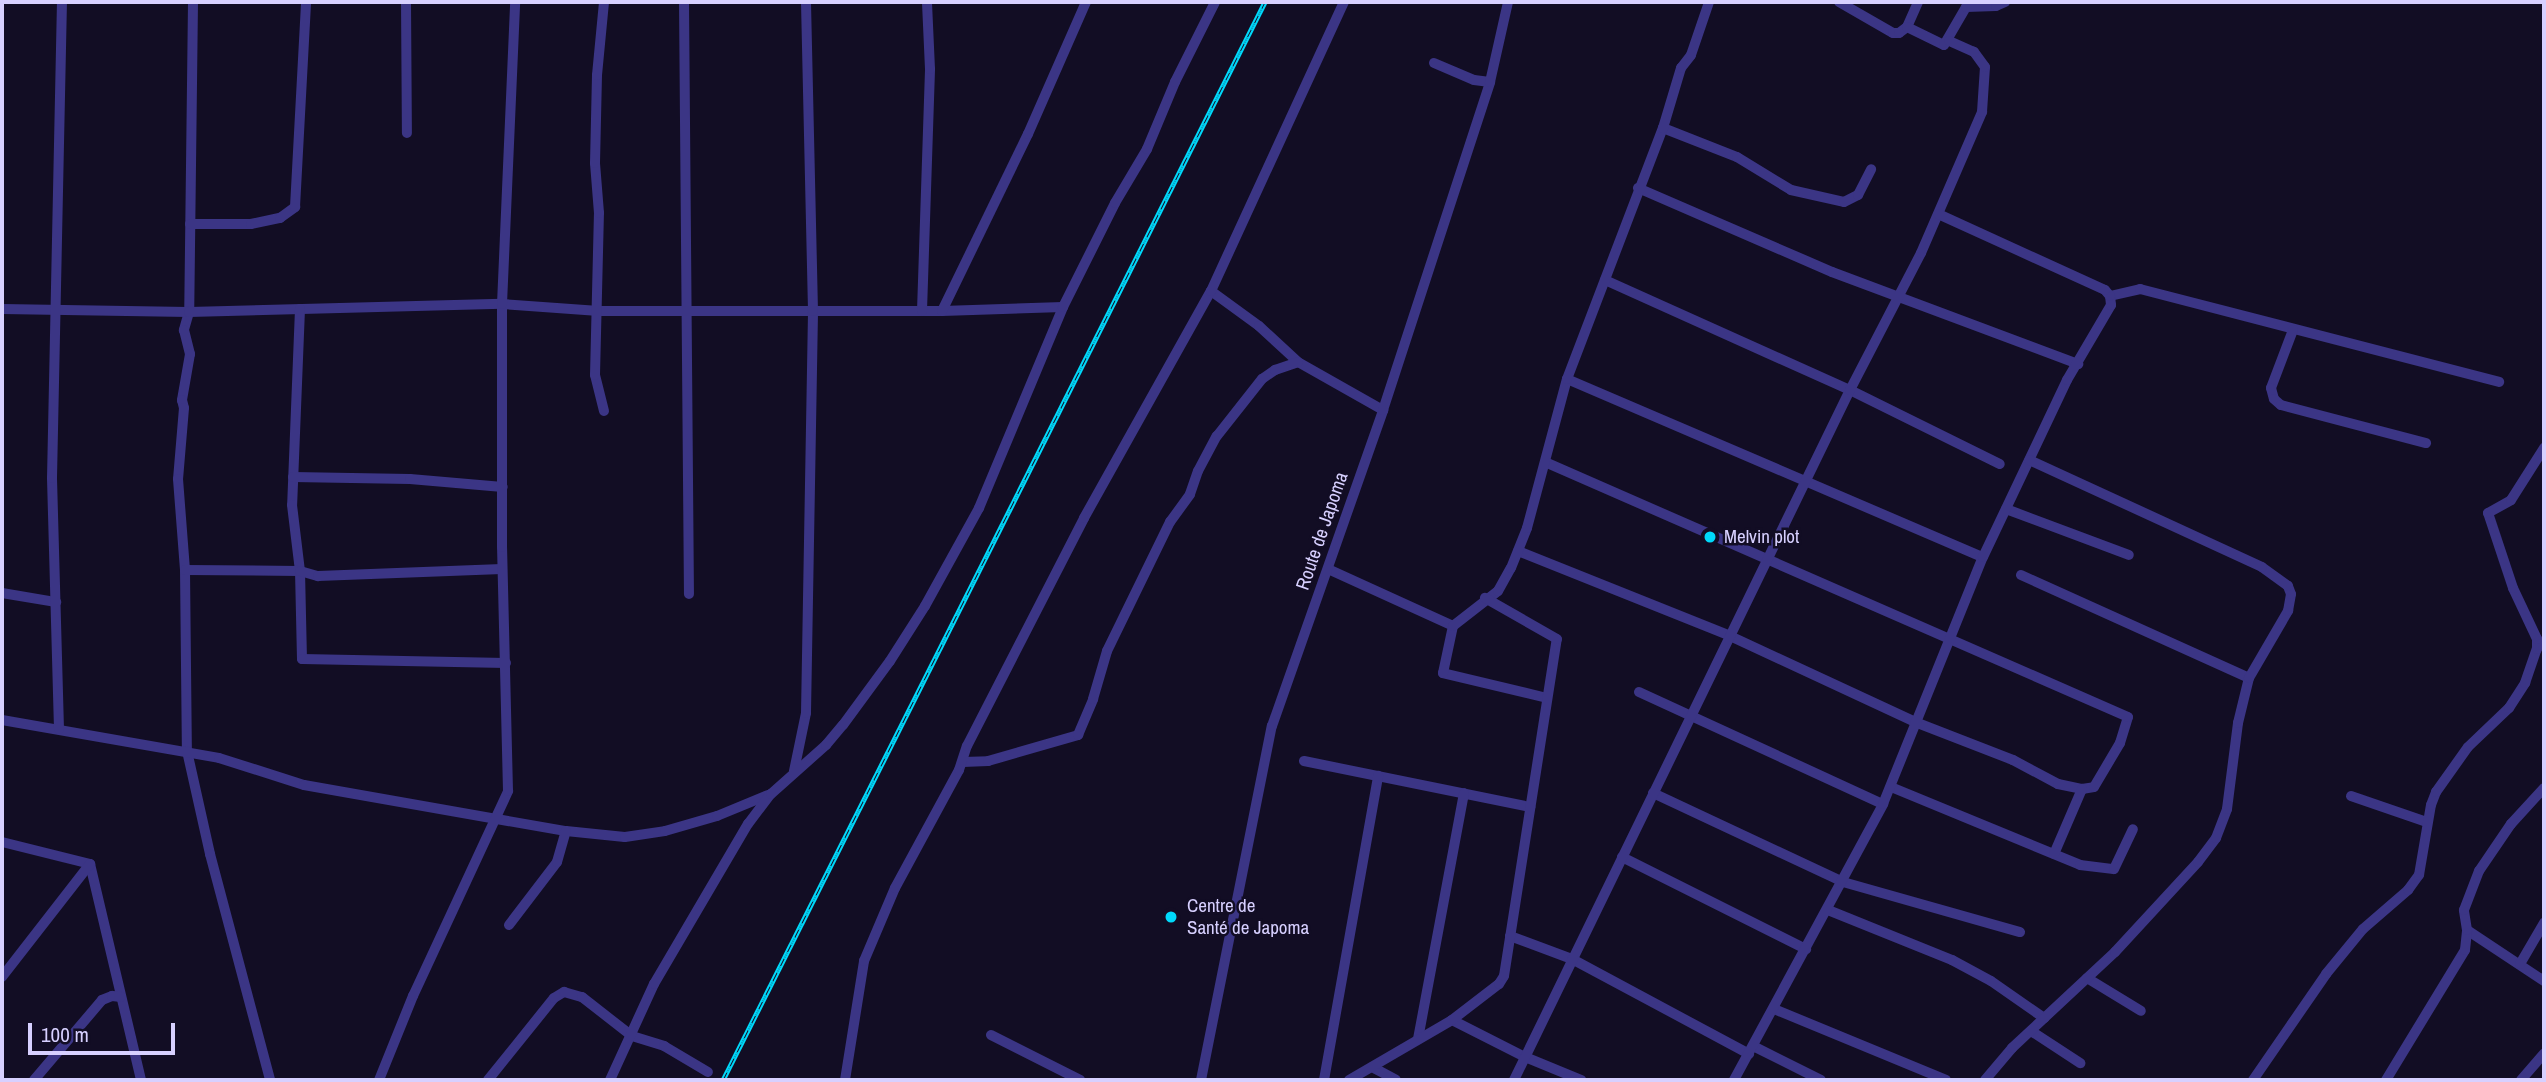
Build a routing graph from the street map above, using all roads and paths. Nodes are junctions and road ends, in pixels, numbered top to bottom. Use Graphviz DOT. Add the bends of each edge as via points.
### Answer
graph roads {
  1 [pos="62,2"];
  2 [pos="192,2"];
  3 [pos="306,2"];
  4 [pos="406,2"];
  5 [pos="515,2"];
  6 [pos="604,2"];
  7 [pos="684,2"];
  8 [pos="806,2"];
  9 [pos="927,2"];
  10 [pos="1086,2"];
  11 [pos="1215,2"];
  12 [pos="1344,2"];
  13 [pos="1508,2"];
  14 [pos="1709,2"];
  15 [pos="1839,2"];
  16 [pos="1918,2"];
  17 [pos="2005,2"];
  18 [pos="1907,27"];
  19 [pos="1949,41"];
  20 [pos="1434,63"];
  21 [pos="1490,82"];
  22 [pos="1663,128"];
  23 [pos="407,133"];
  24 [pos="1871,169"];
  25 [pos="1638,188"];
  26 [pos="1938,214"];
  27 [pos="190,223"];
  28 [pos="1605,280"];
  29 [pos="1211,292"];
  30 [pos="1899,295"];
  31 [pos="2110,296"];
  32 [pos="502,304"];
  33 [pos="1063,307"];
  34 [pos="2,309"];
  35 [pos="55,309"];
  36 [pos="300,309"];
  37 [pos="687,310"];
  38 [pos="599,311"];
  39 [pos="813,311"];
  40 [pos="922,311"];
  41 [pos="942,311"];
  42 [pos="189,312"];
  43 [pos="2293,330"];
  44 [pos="1298,362"];
  45 [pos="2078,364"];
  46 [pos="1567,379"];
  47 [pos="2499,382"];
  48 [pos="1850,390"];
  49 [pos="1383,410"];
  50 [pos="604,411"];
  51 [pos="2426,443"];
  52 [pos="2544,448"];
  53 [pos="2029,460"];
  54 [pos="1545,462"];
  55 [pos="2000,464"];
  56 [pos="293,477"];
  57 [pos="1805,483"];
  58 [pos="503,487"];
  59 [pos="2006,509"];
  60 [pos="1518,551"];
  61 [pos="2129,555"];
  62 [pos="1983,557"];
  63 [pos="1767,559"];
  64 [pos="502,569"];
  65 [pos="1328,569"];
  66 [pos="185,570"];
  67 [pos="300,571"];
  68 [pos="2021,575"];
  69 [pos="2,593"];
  70 [pos="689,594"];
  71 [pos="1485,598"];
  72 [pos="56,603"];
  73 [pos="1452,626"];
  74 [pos="1730,636"];
  75 [pos="1951,639"];
  76 [pos="506,663"];
  77 [pos="2249,678"];
  78 [pos="1639,692"];
  79 [pos="1547,698"];
  80 [pos="1693,718"];
  81 [pos="2,720"];
  82 [pos="1915,722"];
  83 [pos="60,729"];
  84 [pos="187,751"];
  85 [pos="1304,761"];
  86 [pos="963,762"];
  87 [pos="794,771"];
  88 [pos="1378,776"];
  89 [pos="1891,787"];
  90 [pos="2544,788"];
  91 [pos="2081,789"];
  92 [pos="1464,793"];
  93 [pos="1653,793"];
  94 [pos="771,794"];
  95 [pos="2351,796"];
  96 [pos="1883,804"];
  97 [pos="1531,807"];
  98 [pos="498,819"];
  99 [pos="2427,822"];
  100 [pos="2133,829"];
  101 [pos="566,831"];
  102 [pos="2,842"];
  103 [pos="2054,854"];
  104 [pos="1622,857"];
  105 [pos="90,864"];
  106 [pos="1843,881"];
  107 [pos="1828,910"];
  108 [pos="2544,923"];
  109 [pos="509,925"];
  110 [pos="2467,930"];
  111 [pos="2020,932"];
  112 [pos="1510,936"];
  113 [pos="1806,949"];
  114 [pos="1572,959"];
  115 [pos="2520,964"];
  116 [pos="2,977"];
  117 [pos="2087,978"];
  118 [pos="2544,981"];
  119 [pos="121,997"];
  120 [pos="1774,1009"];
  121 [pos="2141,1011"];
  122 [pos="2044,1018"];
  123 [pos="1452,1020"];
  124 [pos="2031,1031"];
  125 [pos="632,1035"];
  126 [pos="991,1035"];
  127 [pos="1418,1039"];
  128 [pos="1751,1050"];
  129 [pos="2544,1054"];
  130 [pos="1525,1057"];
  131 [pos="2080,1063"];
  132 [pos="1372,1067"];
  133 [pos="708,1072"];
  134 [pos="2255,1077"];
  135 [pos="34,1080"];
  136 [pos="141,1080"];
  137 [pos="270,1080"];
  138 [pos="379,1080"];
  139 [pos="488,1080"];
  140 [pos="610,1080"];
  141 [pos="845,1080"];
  142 [pos="1080,1080"];
  143 [pos="1201,1080"];
  144 [pos="1324,1080"];
  145 [pos="1349,1080"];
  146 [pos="1396,1080"];
  147 [pos="1514,1080"];
  148 [pos="1581,1080"];
  149 [pos="1734,1080"];
  150 [pos="1821,1080"];
  151 [pos="1946,1080"];
  152 [pos="1985,1080"];
  153 [pos="2268,1080"];
  154 [pos="2386,1080"];
  155 [pos="2521,1080"];
  1 -- 35 [label="street"];
  2 -- 27 [label="street"];
  3 -- 27 [label="street" via="295,207 280,218 251,224"];
  4 -- 23 [label="street"];
  5 -- 32 [label="street"];
  6 -- 38 [label="street" via="595,163"];
  7 -- 37 [label="street"];
  8 -- 39 [label="street"];
  9 -- 40 [label="street" via="930,69"];
  10 -- 41 [label="street"];
  11 -- 33 [label="street" via="1147,149"];
  12 -- 29 [label="street"];
  13 -- 21 [label="street, Route de Japoma"];
  14 -- 22 [label="street" via="1681,68"];
  15 -- 18 [label="street" via="1893,33"];
  16 -- 18 [label="street"];
  17 -- 19 [label="street" via="1966,7"];
  18 -- 19 [label="street" via="1939,45"];
  19 -- 26 [label="street" via="1974,52 1986,66 1982,112"];
  20 -- 21 [label="street"];
  21 -- 49 [label="street, Route de Japoma"];
  22 -- 24 [label="street" via="1737,157 1791,190 1844,202 1858,195"];
  22 -- 25 [label="street"];
  25 -- 28 [label="street"];
  25 -- 30 [label="street" via="1832,272"];
  26 -- 30 [label="street"];
  26 -- 31 [label="street"];
  27 -- 42 [label="street"];
  28 -- 46 [label="street"];
  28 -- 48 [label="street"];
  29 -- 44 [label="street" via="1259,326"];
  29 -- 86 [label="street" via="1052,579"];
  30 -- 45 [label="street"];
  30 -- 48 [label="street"];
  31 -- 43 [label="street" via="2140,289"];
  31 -- 45 [label="street" via="2111,305"];
  32 -- 36 [label="street"];
  32 -- 38 [label="street"];
  32 -- 58 [label="street"];
  33 -- 41 [label="street"];
  33 -- 87 [label="street" via="979,508 925,606 843,725"];
  34 -- 35 [label="street"];
  35 -- 42 [label="street" via="72,313"];
  35 -- 72 [label="street" via="52,478"];
  36 -- 42 [label="street"];
  36 -- 56 [label="street"];
  37 -- 38 [label="street"];
  37 -- 39 [label="street"];
  37 -- 70 [label="street"];
  38 -- 50 [label="street" via="595,375"];
  39 -- 40 [label="street"];
  39 -- 87 [label="street" via="806,713"];
  40 -- 41 [label="street"];
  42 -- 66 [label="street" via="184,330 190,354 182,400 178,479"];
  43 -- 47 [label="street"];
  43 -- 51 [label="street" via="2271,387 2281,405"];
  44 -- 49 [label="street"];
  44 -- 86 [label="street" via="1262,379 1217,436 1107,651 1078,735 988,761"];
  45 -- 53 [label="street"];
  46 -- 54 [label="street"];
  46 -- 57 [label="street"];
  48 -- 55 [label="street"];
  48 -- 57 [label="street"];
  49 -- 65 [label="street, Route de Japoma"];
  52 -- 99 [label="street" via="2511,500 2488,513 2513,588 2537,639 2530,672 2509,708 2468,747 2436,792"];
  53 -- 59 [label="street"];
  53 -- 77 [label="street" via="2262,567 2288,586 2288,611"];
  54 -- 60 [label="street"];
  54 -- 63 [label="street"];
  56 -- 58 [label="street" via="410,479"];
  56 -- 67 [label="street"];
  57 -- 62 [label="street"];
  57 -- 63 [label="street"];
  58 -- 64 [label="street"];
  59 -- 61 [label="street"];
  59 -- 62 [label="street"];
  60 -- 71 [label="street" via="1498,591"];
  60 -- 74 [label="street"];
  62 -- 75 [label="street"];
  63 -- 74 [label="street"];
  63 -- 75 [label="street"];
  64 -- 67 [label="street" via="318,576"];
  64 -- 76 [label="street"];
  65 -- 73 [label="street"];
  65 -- 143 [label="street, Route de Japoma" via="1272,726"];
  66 -- 67 [label="street"];
  66 -- 84 [label="street"];
  67 -- 76 [label="street" via="304,660"];
  68 -- 77 [label="street"];
  69 -- 72 [label="street"];
  71 -- 73 [label="street"];
  71 -- 79 [label="street" via="1557,639"];
  72 -- 83 [label="street"];
  73 -- 79 [label="street" via="1443,673"];
  74 -- 80 [label="street"];
  74 -- 82 [label="street"];
  75 -- 82 [label="street"];
  75 -- 91 [label="street" via="2128,717 2103,776 2094,787"];
  76 -- 98 [label="street" via="508,791"];
  77 -- 117 [label="street" via="2227,809 2216,838"];
  78 -- 80 [label="street"];
  79 -- 97 [label="street"];
  80 -- 93 [label="street"];
  80 -- 96 [label="street"];
  81 -- 83 [label="street"];
  82 -- 89 [label="street"];
  82 -- 91 [label="street" via="2013,760 2058,784"];
  83 -- 84 [label="street"];
  84 -- 98 [label="street" via="304,785"];
  84 -- 137 [label="street"];
  85 -- 88 [label="street"];
  86 -- 141 [label="street" via="900,877 864,961"];
  87 -- 94 [label="street"];
  88 -- 92 [label="street"];
  88 -- 144 [label="street"];
  89 -- 96 [label="street"];
  89 -- 103 [label="street"];
  90 -- 110 [label="street" via="2511,824 2479,871 2464,910"];
  91 -- 103 [label="street"];
  92 -- 97 [label="street"];
  92 -- 127 [label="street"];
  93 -- 104 [label="street"];
  93 -- 106 [label="street"];
  94 -- 101 [label="street" via="717,817 640,836"];
  94 -- 125 [label="street" via="735,845 654,984"];
  95 -- 99 [label="street"];
  96 -- 106 [label="street"];
  97 -- 112 [label="street"];
  98 -- 101 [label="street"];
  98 -- 138 [label="street" via="413,996"];
  99 -- 134 [label="street" via="2419,875 2363,929 2326,974"];
  100 -- 103 [label="street" via="2114,869 2080,865"];
  101 -- 109 [label="street" via="557,862"];
  102 -- 105 [label="street"];
  104 -- 113 [label="street"];
  104 -- 114 [label="street"];
  105 -- 116 [label="street"];
  105 -- 119 [label="street"];
  106 -- 107 [label="street"];
  106 -- 111 [label="street"];
  107 -- 113 [label="street"];
  107 -- 122 [label="street" via="1952,960"];
  108 -- 115 [label="street"];
  110 -- 115 [label="street"];
  110 -- 154 [label="street" via="2465,950 2456,969"];
  112 -- 114 [label="street"];
  112 -- 123 [label="street" via="1499,984"];
  113 -- 120 [label="street"];
  114 -- 128 [label="street"];
  114 -- 130 [label="street"];
  115 -- 118 [label="street"];
  117 -- 121 [label="street"];
  117 -- 122 [label="street"];
  119 -- 135 [label="street" via="102,1000"];
  119 -- 136 [label="street"];
  120 -- 128 [label="street"];
  120 -- 151 [label="street"];
  122 -- 124 [label="street"];
  123 -- 127 [label="street"];
  123 -- 130 [label="street"];
  124 -- 131 [label="street"];
  124 -- 152 [label="street"];
  125 -- 133 [label="street" via="664,1046"];
  125 -- 139 [label="street" via="582,997 564,992 554,998"];
  125 -- 140 [label="street"];
  126 -- 142 [label="street"];
  127 -- 132 [label="street"];
  128 -- 149 [label="street"];
  128 -- 150 [label="street"];
  129 -- 155 [label="street"];
  130 -- 147 [label="street"];
  130 -- 148 [label="street"];
  132 -- 145 [label="street"];
  132 -- 146 [label="street"];
  134 -- 153 [label="street"];
}
